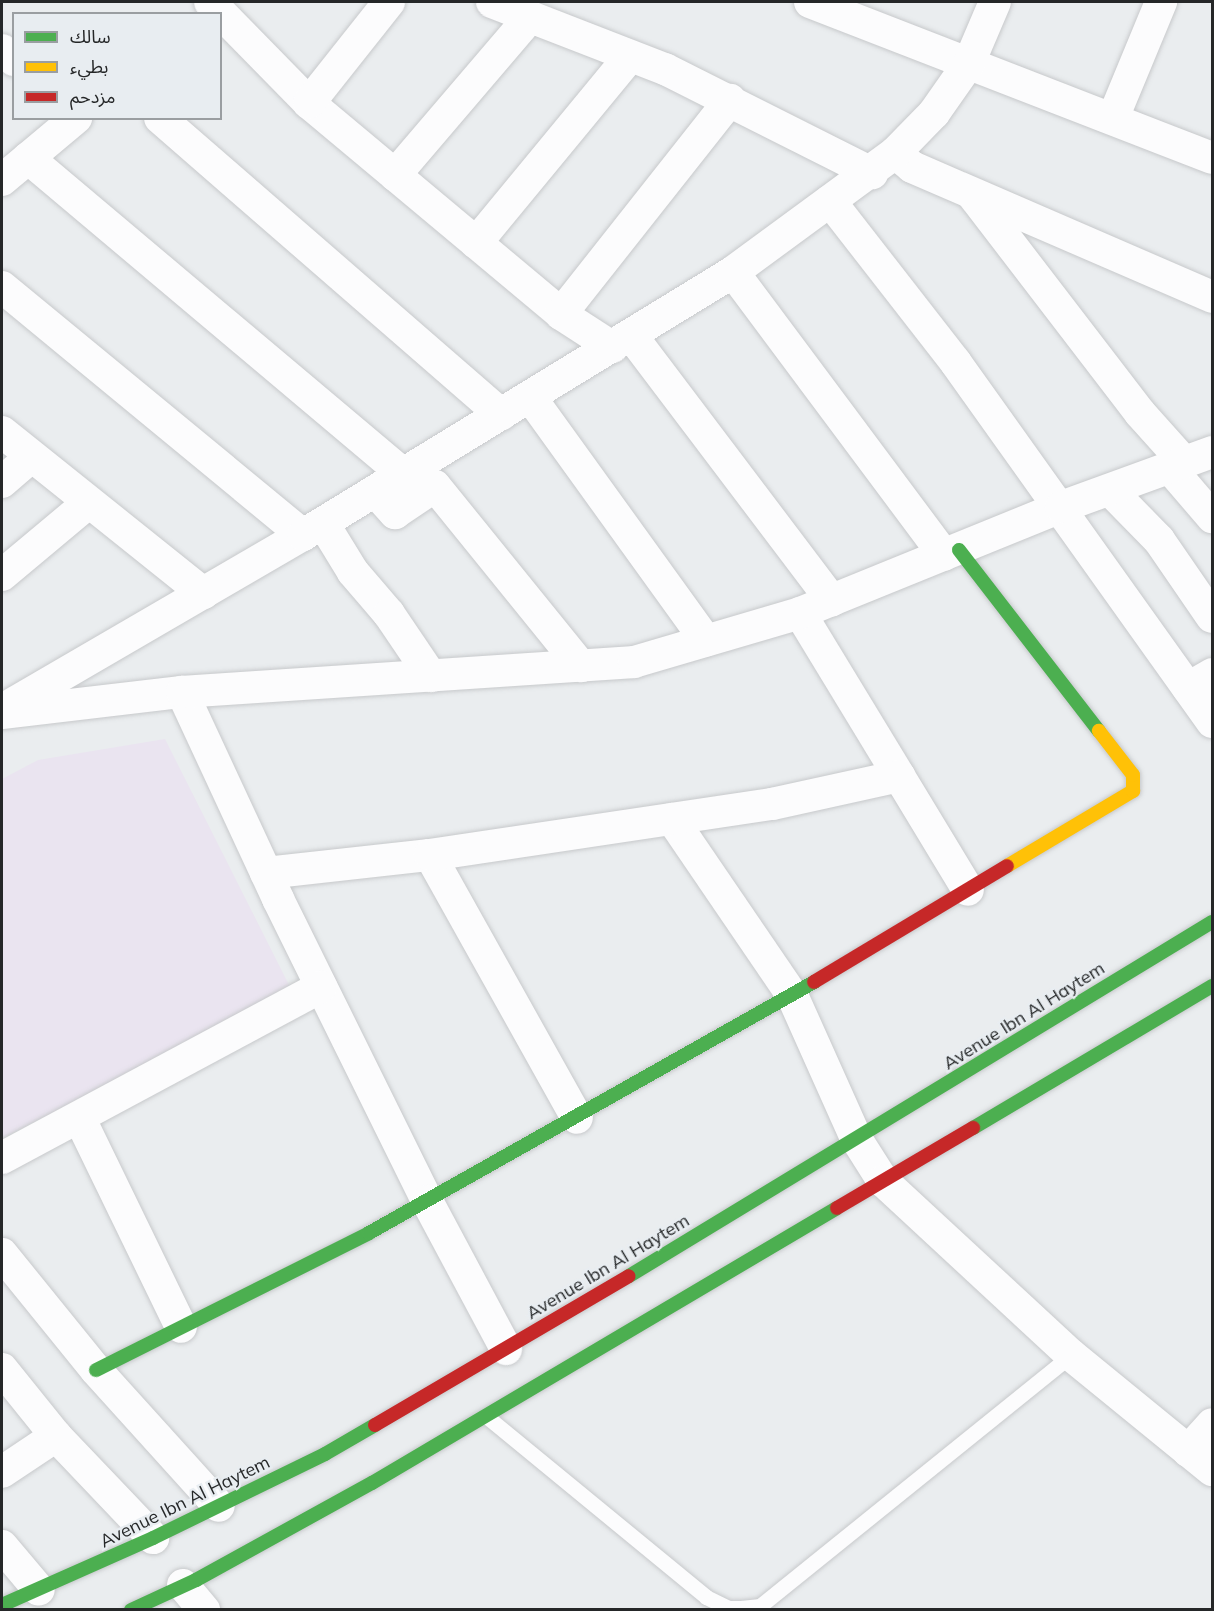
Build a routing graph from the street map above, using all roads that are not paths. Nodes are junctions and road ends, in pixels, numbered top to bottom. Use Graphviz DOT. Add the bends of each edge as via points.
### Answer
graph roads {
  1 [pos="211,2"];
  2 [pos="389,2"];
  3 [pos="492,2"];
  4 [pos="810,2"];
  5 [pos="995,2"];
  6 [pos="1161,2"];
  7 [pos="199,12"];
  8 [pos="222,13"];
  9 [pos="530,16"];
  10 [pos="630,56"];
  11 [pos="969,63"];
  12 [pos="730,100"];
  13 [pos="309,103"];
  14 [pos="1113,118"];
  15 [pos="73,120"];
  16 [pos="162,120"];
  17 [pos="1212,158"];
  18 [pos="13,162"];
  19 [pos="883,163"];
  20 [pos="395,175"];
  21 [pos="972,194"];
  22 [pos="831,201"];
  23 [pos="476,243"];
  24 [pos="733,272"];
  25 [pos="2,286"];
  26 [pos="1212,297"];
  27 [pos="561,314"];
  28 [pos="622,341"];
  29 [pos="531,398"];
  30 [pos="501,414"];
  31 [pos="2,432"];
  32 [pos="31,457"];
  33 [pos="1189,461"];
  34 [pos="402,473"];
  35 [pos="2,482"];
  36 [pos="1110,490"];
  37 [pos="375,491"];
  38 [pos="87,504"];
  39 [pos="1061,507"];
  40 [pos="1212,517"];
  41 [pos="313,529"];
  42 [pos="951,553"];
  43 [pos="2,575"];
  44 [pos="203,593"];
  45 [pos="832,601"];
  46 [pos="800,614"];
  47 [pos="1212,617"];
  48 [pos="706,641"];
  49 [pos="581,666"];
  50 [pos="431,676"];
  51 [pos="1200,681"];
  52 [pos="182,693"];
  53 [pos="2,712"];
  54 [pos="1212,723"];
  55 [pos="899,776"];
  56 [pos="672,819"];
  57 [pos="430,855"];
  58 [pos="266,873"];
  59 [pos="968,890"];
  60 [pos="1212,922"];
  61 [pos="1212,986"];
  62 [pos="321,987"];
  63 [pos="792,995"];
  64 [pos="577,1118"];
  65 [pos="80,1119"];
  66 [pos="856,1140"];
  67 [pos="2,1158"];
  68 [pos="883,1181"];
  69 [pos="427,1201"];
  70 [pos="2,1254"];
  71 [pos="181,1327"];
  72 [pos="506,1349"];
  73 [pos="1071,1355"];
  74 [pos="2,1369"];
  75 [pos="96,1370"];
  76 [pos="486,1416"];
  77 [pos="1212,1424"];
  78 [pos="56,1436"];
  79 [pos="1188,1451"];
  80 [pos="1212,1470"];
  81 [pos="2,1472"];
  82 [pos="219,1506"];
  83 [pos="153,1538"];
  84 [pos="2,1546"];
  85 [pos="183,1586"];
  86 [pos="39,1590"];
  87 [pos="2,1605"];
  88 [pos="131,1610"];
  89 [pos="204,1610"];
  1 -- 7 [label="street"];
  2 -- 13 [label="street"];
  3 -- 9 [label="street"];
  4 -- 11 [label="street"];
  5 -- 11 [label="street"];
  6 -- 14 [label="street"];
  8 -- 13 [label="street"];
  9 -- 10 [label="street"];
  9 -- 20 [label="street"];
  10 -- 12 [label="street"];
  10 -- 23 [label="street"];
  11 -- 14 [label="street"];
  11 -- 19 [label="street" via="934,113"];
  12 -- 19 [label="street"];
  12 -- 27 [label="street"];
  13 -- 20 [label="street"];
  14 -- 17 [label="street"];
  15 -- 18 [label="street"];
  16 -- 30 [label="street"];
  18 -- 34 [label="street"];
  19 -- 21 [label="street" via="912,167"];
  19 -- 22 [label="street"];
  20 -- 23 [label="street"];
  21 -- 26 [label="street"];
  21 -- 33 [label="street" via="1140,413"];
  22 -- 24 [label="street"];
  22 -- 39 [label="street"];
  23 -- 27 [label="street"];
  24 -- 28 [label="street"];
  24 -- 42 [label="street"];
  25 -- 41 [label="street"];
  27 -- 28 [label="street"];
  28 -- 29 [label="street"];
  28 -- 45 [label="street"];
  29 -- 30 [label="street"];
  29 -- 48 [label="street"];
  30 -- 34 [label="street"];
  31 -- 32 [label="street"];
  32 -- 35 [label="street"];
  32 -- 38 [label="street"];
  33 -- 36 [label="street"];
  33 -- 40 [label="street"];
  34 -- 37 [label="street"];
  36 -- 39 [label="street"];
  36 -- 47 [label="street" via="1159,540"];
  37 -- 41 [label="street"];
  37 -- 49 [label="street" via="395,513 435,486"];
  38 -- 43 [label="street"];
  38 -- 44 [label="street"];
  39 -- 42 [label="street"];
  39 -- 51 [label="street"];
  41 -- 44 [label="street"];
  41 -- 50 [label="street" via="389,614"];
  42 -- 45 [label="street"];
  42 -- 59 [label="street" via="1134,781 1129,794"];
  44 -- 53 [label="street"];
  45 -- 46 [label="street"];
  46 -- 48 [label="street"];
  46 -- 55 [label="street"];
  48 -- 49 [label="street" via="634,662"];
  49 -- 50 [label="street"];
  50 -- 52 [label="street"];
  51 -- 54 [label="street"];
  52 -- 53 [label="street"];
  52 -- 58 [label="street"];
  55 -- 56 [label="street" via="772,804"];
  55 -- 59 [label="street"];
  56 -- 57 [label="street"];
  56 -- 63 [label="street"];
  57 -- 58 [label="street"];
  57 -- 64 [label="street"];
  58 -- 62 [label="street"];
  59 -- 63 [label="street"];
  60 -- 66 [label="street, Avenue Ibn Al Haytem"];
  61 -- 68 [label="street"];
  62 -- 65 [label="street"];
  62 -- 69 [label="street"];
  63 -- 64 [label="street"];
  63 -- 66 [label="street"];
  64 -- 69 [label="street"];
  65 -- 67 [label="street"];
  65 -- 71 [label="street"];
  66 -- 68 [label="street"];
  66 -- 72 [label="street, Avenue Ibn Al Haytem"];
  68 -- 73 [label="street"];
  68 -- 76 [label="street"];
  69 -- 71 [label="street"];
  69 -- 72 [label="street"];
  70 -- 75 [label="street"];
  71 -- 75 [label="street"];
  72 -- 82 [label="street, Avenue Ibn Al Haytem" via="325,1454"];
  73 -- 76 [label="lane" via="760,1606 741,1608 706,1597"];
  73 -- 79 [label="street"];
  74 -- 78 [label="street"];
  75 -- 82 [label="street"];
  76 -- 85 [label="street"];
  77 -- 79 [label="street"];
  78 -- 81 [label="street"];
  78 -- 83 [label="street"];
  79 -- 80 [label="street"];
  82 -- 83 [label="street, Avenue Ibn Al Haytem"];
  83 -- 86 [label="street, Avenue Ibn Al Haytem"];
  84 -- 86 [label="street"];
  85 -- 88 [label="street"];
  85 -- 89 [label="street"];
  86 -- 87 [label="street, Avenue Ibn Al Haytem"];
}
